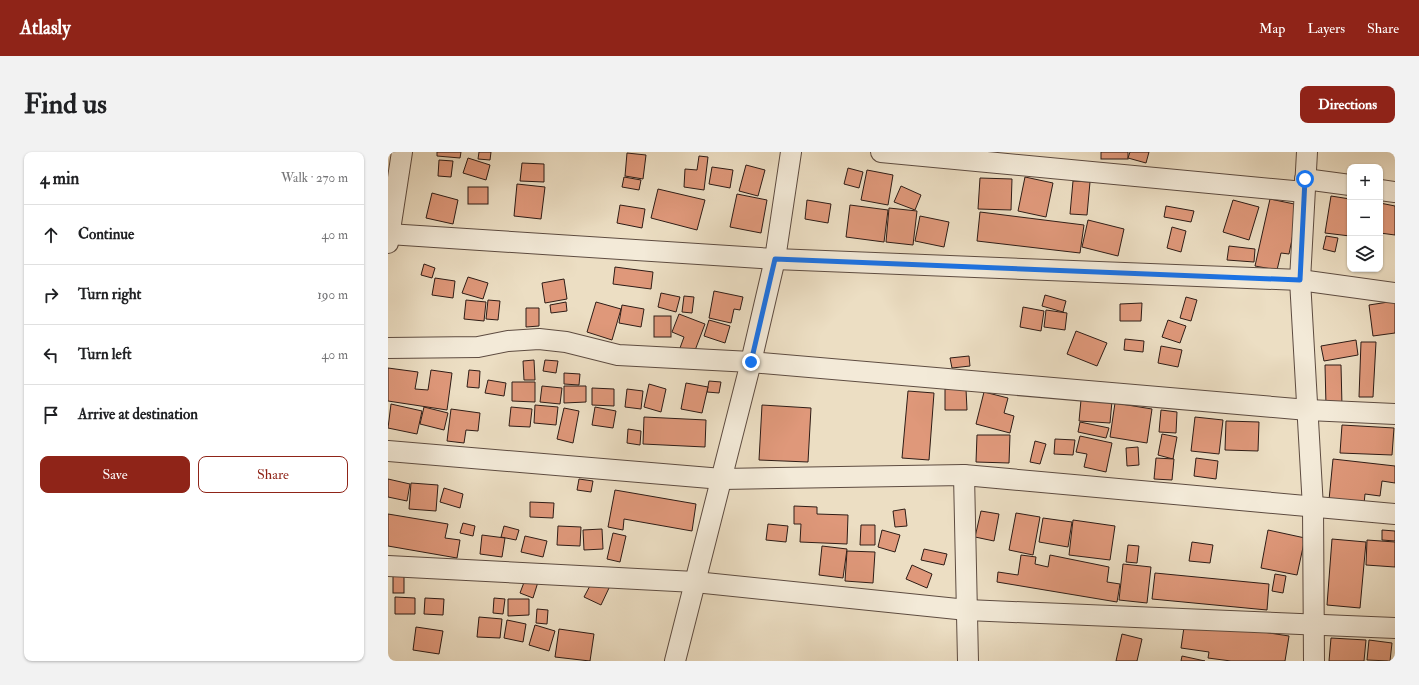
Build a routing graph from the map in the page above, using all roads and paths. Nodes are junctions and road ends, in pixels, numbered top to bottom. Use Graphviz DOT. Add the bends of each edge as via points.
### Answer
graph roads {
  1 [pos="402,152"];
  2 [pos="791,152"];
  3 [pos="881,152"];
  4 [pos="1307,152"];
  5 [pos="1305,186"];
  6 [pos="1347,186"];
  7 [pos="1383,190"];
  8 [pos="1395,192"];
  9 [pos="389,237"];
  10 [pos="775,259"];
  11 [pos="1300,280"];
  12 [pos="1395,293"];
  13 [pos="388,348"];
  14 [pos="751,362"];
  15 [pos="1308,410"];
  16 [pos="1395,414"];
  17 [pos="388,451"];
  18 [pos="964,475"];
  19 [pos="722,479"];
  20 [pos="1313,508"];
  21 [pos="1395,514"];
  22 [pos="388,566"];
  23 [pos="695,582"];
  24 [pos="967,610"];
  25 [pos="1314,625"];
  26 [pos="1395,628"];
  27 [pos="675,661"];
  28 [pos="968,661"];
  29 [pos="1314,661"];
  1 -- 9 [label="street"];
  2 -- 10 [label="street"];
  3 -- 5 [label="street"];
  4 -- 5 [label="street"];
  5 -- 6 [label="street"];
  5 -- 11 [label="street"];
  7 -- 8 [label="street"];
  9 -- 10 [label="street"];
  10 -- 11 [label="street"];
  10 -- 14 [label="street"];
  11 -- 12 [label="street"];
  11 -- 15 [label="street"];
  13 -- 14 [label="street" via="478,347 508,341 539,339 566,342 618,355"];
  14 -- 15 [label="street"];
  14 -- 19 [label="street"];
  15 -- 16 [label="street"];
  15 -- 20 [label="street"];
  17 -- 19 [label="street"];
  18 -- 19 [label="street"];
  18 -- 20 [label="street"];
  18 -- 24 [label="street"];
  19 -- 23 [label="street"];
  20 -- 21 [label="street"];
  20 -- 25 [label="street"];
  22 -- 23 [label="street"];
  23 -- 24 [label="street"];
  23 -- 27 [label="street"];
  24 -- 25 [label="street"];
  24 -- 28 [label="street"];
  25 -- 26 [label="street"];
  25 -- 29 [label="street"];
}
